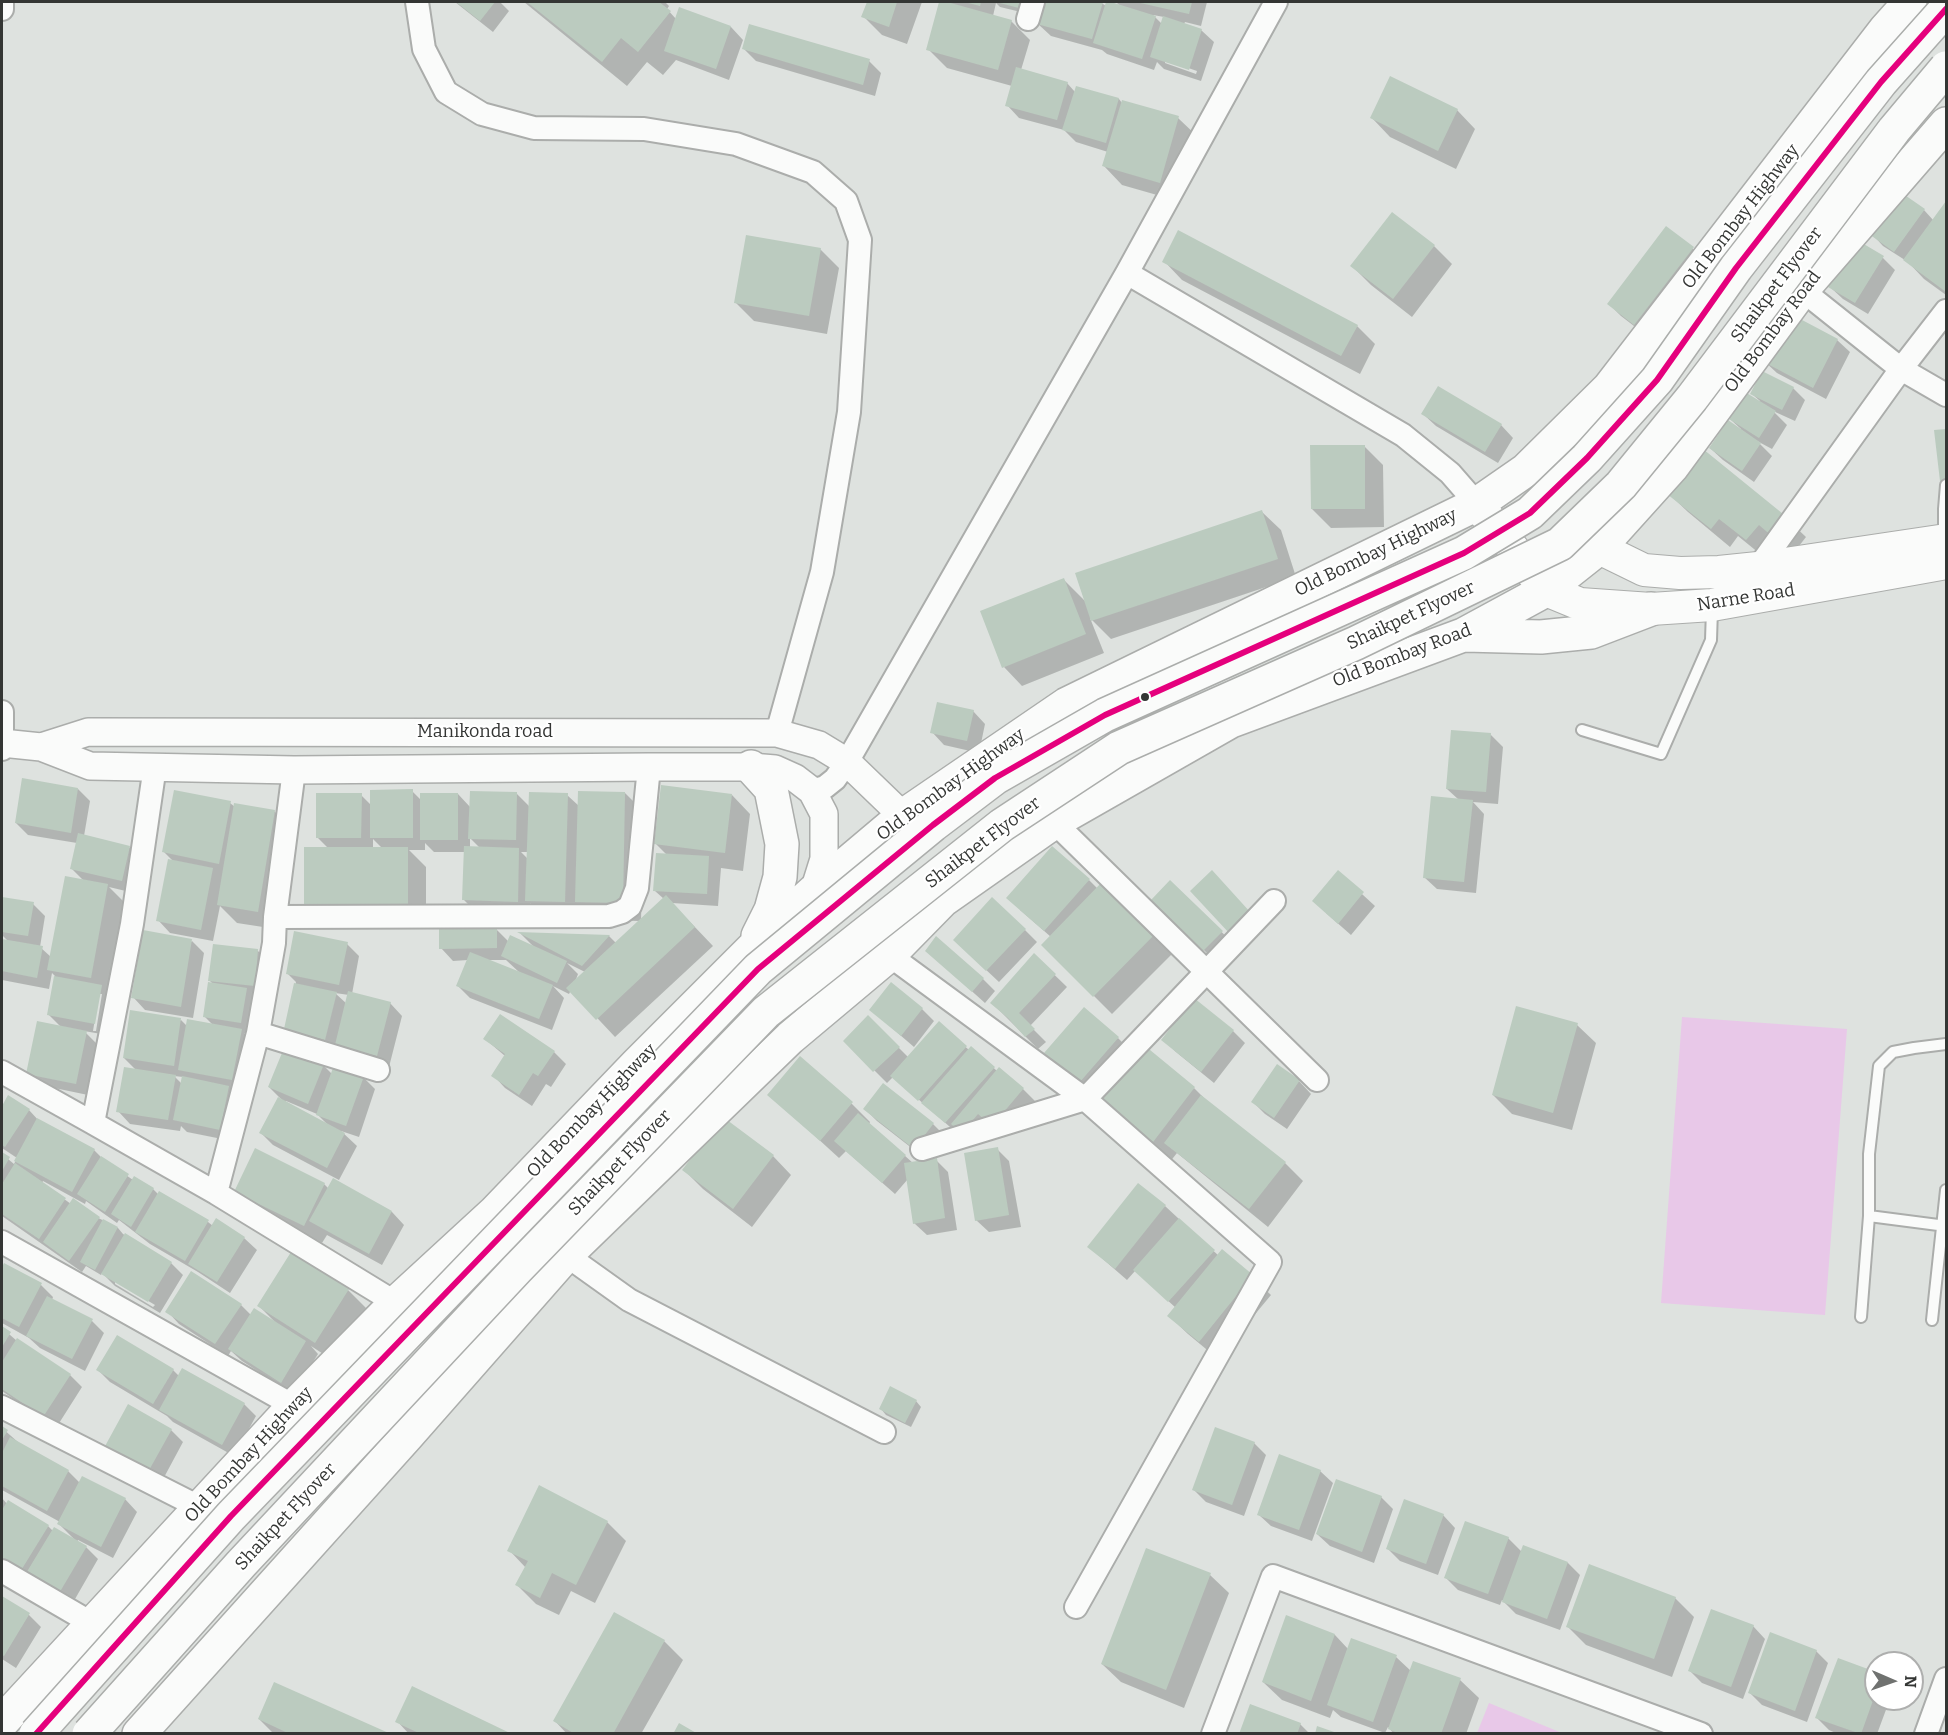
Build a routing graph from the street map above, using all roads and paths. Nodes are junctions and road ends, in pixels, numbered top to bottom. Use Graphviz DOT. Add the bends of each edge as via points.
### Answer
graph roads {
  1 [pos="2,2"];
  2 [pos="417,2"];
  3 [pos="1276,2"];
  4 [pos="1910,2"];
  5 [pos="2,9"];
  6 [pos="1947,9"];
  7 [pos="1947,68"];
  8 [pos="1947,124"];
  9 [pos="1127,273"];
  10 [pos="1802,290"];
  11 [pos="1947,311"];
  12 [pos="1901,369"];
  13 [pos="1947,394"];
  14 [pos="1947,485"];
  15 [pos="1477,504"];
  16 [pos="1945,508"];
  17 [pos="1599,548"];
  18 [pos="1946,548"];
  19 [pos="1758,568"];
  20 [pos="1546,590"];
  21 [pos="1712,605"];
  22 [pos="1651,609"];
  23 [pos="1463,635"];
  24 [pos="2,712"];
  25 [pos="1582,730"];
  26 [pos="777,733"];
  27 [pos="2,745"];
  28 [pos="41,747"];
  29 [pos="847,762"];
  30 [pos="155,766"];
  31 [pos="650,767"];
  32 [pos="751,767"];
  33 [pos="294,770"];
  34 [pos="812,791"];
  35 [pos="903,816"];
  36 [pos="1054,822"];
  37 [pos="814,891"];
  38 [pos="1274,901"];
  39 [pos="276,917"];
  40 [pos="750,951"];
  41 [pos="889,955"];
  42 [pos="1205,972"];
  43 [pos="258,1033"];
  44 [pos="1947,1044"];
  45 [pos="378,1070"];
  46 [pos="2,1071"];
  47 [pos="1317,1080"];
  48 [pos="1085,1099"];
  49 [pos="93,1123"];
  50 [pos="922,1149"];
  51 [pos="1947,1190"];
  52 [pos="216,1193"];
  53 [pos="1869,1216"];
  54 [pos="1944,1226"];
  55 [pos="2,1242"];
  56 [pos="566,1256"];
  57 [pos="396,1303"];
  58 [pos="1860,1317"];
  59 [pos="1932,1320"];
  60 [pos="294,1406"];
  61 [pos="2,1407"];
  62 [pos="884,1432"];
  63 [pos="199,1507"];
  64 [pos="2,1571"];
  65 [pos="1076,1607"];
  66 [pos="93,1624"];
  67 [pos="1947,1679"];
  68 [pos="2,1722"];
  69 [pos="36,1734"];
  70 [pos="89,1734"];
  71 [pos="139,1734"];
  72 [pos="1213,1734"];
  73 [pos="1701,1734"];
  74 [pos="1926,1734"];
  1 -- 5 [label="street"];
  2 -- 26 [label="street" via="424,49 446,92 482,114 534,128 644,129 736,144 813,172 846,201 860,240 849,412 822,572"];
  3 -- 9 [label="street"];
  4 -- 15 [label="main road, Old Bombay Highway" via="1609,388 1526,470"];
  6 -- 69 [label="main road, Shaikpet Flyover, bridge" via="1881,82 1736,268 1657,380 1587,458 1530,513 1464,554 1105,715 995,778 933,825 758,969 231,1516"];
  7 -- 70 [label="main road, Shaikpet Flyover, bridge" via="1894,130 1671,424 1621,485 1560,544 1356,643 1119,747 1002,825 766,1012 517,1269 241,1564"];
  8 -- 10 [label="main road, Old Bombay Road"];
  9 -- 15 [label="street" via="1403,435 1450,473"];
  9 -- 29 [label="street"];
  10 -- 12 [label="street"];
  10 -- 17 [label="main road, Old Bombay Road" via="1672,466"];
  11 -- 12 [label="street"];
  12 -- 13 [label="street"];
  12 -- 19 [label="street"];
  14 -- 16 [label="lane"];
  15 -- 20 [label="main road"];
  15 -- 35 [label="main road, Old Bombay Highway" via="1067,704"];
  16 -- 18 [label="lane"];
  17 -- 19 [label="main road, Narne Road" via="1644,570"];
  17 -- 20 [label="main road, Old Bombay Road"];
  18 -- 19 [label="main road, Narne Road"];
  18 -- 21 [label="main road, Narne Road"];
  20 -- 22 [label="main road, Narne Road" via="1580,604"];
  20 -- 23 [label="main road, Old Bombay Road"];
  21 -- 22 [label="main road, Narne Road"];
  21 -- 25 [label="lane" via="1711,640 1661,754"];
  22 -- 23 [label="main road" via="1591,632 1541,637"];
  23 -- 36 [label="main road, Old Bombay Road" via="1231,721"];
  24 -- 27 [label="street"];
  26 -- 28 [label="street, Manikonda road" via="88,732"];
  26 -- 29 [label="street, Manikonda road" via="819,745"];
  27 -- 28 [label="street, Manikonda road"];
  28 -- 30 [label="street, Manikonda road" via="90,766"];
  29 -- 34 [label="street" via="825,788"];
  29 -- 35 [label="street, Manikonda road"];
  30 -- 33 [label="street, Manikonda road"];
  30 -- 49 [label="street" via="132,924"];
  31 -- 32 [label="street, Manikonda road"];
  31 -- 33 [label="street, Manikonda road"];
  31 -- 39 [label="street" via="637,888 630,906 622,912 609,916"];
  32 -- 34 [label="street, Manikonda road" via="775,769"];
  32 -- 40 [label="main road" via="771,789 782,844 780,877 771,910"];
  33 -- 39 [label="street"];
  34 -- 37 [label="street" via="824,814 825,838 824,859"];
  35 -- 37 [label="main road, Old Bombay Highway"];
  36 -- 41 [label="main road, Old Bombay Road" via="943,900"];
  36 -- 42 [label="street"];
  37 -- 40 [label="main road, Old Bombay Highway"];
  38 -- 42 [label="street"];
  39 -- 43 [label="street"];
  40 -- 57 [label="main road, Old Bombay Highway" via="495,1212"];
  41 -- 48 [label="street"];
  41 -- 56 [label="main road" via="790,1038"];
  42 -- 47 [label="street"];
  42 -- 48 [label="street"];
  43 -- 45 [label="street"];
  43 -- 52 [label="street"];
  44 -- 53 [label="lane" via="1893,1052 1879,1066 1869,1154"];
  46 -- 49 [label="street"];
  48 -- 50 [label="street"];
  48 -- 65 [label="street" via="1270,1262"];
  49 -- 52 [label="street"];
  51 -- 54 [label="lane"];
  52 -- 57 [label="street"];
  53 -- 54 [label="lane"];
  53 -- 58 [label="lane"];
  54 -- 59 [label="lane"];
  55 -- 60 [label="street"];
  56 -- 62 [label="street" via="628,1300"];
  56 -- 71 [label="main road"];
  57 -- 60 [label="main road, Old Bombay Highway"];
  60 -- 63 [label="main road, Old Bombay Highway"];
  61 -- 63 [label="street"];
  63 -- 66 [label="main road, Old Bombay Highway"];
  64 -- 66 [label="street"];
  66 -- 68 [label="main road, Old Bombay Highway"];
  67 -- 74 [label="street"];
  72 -- 73 [label="street" via="1273,1576"];
}
